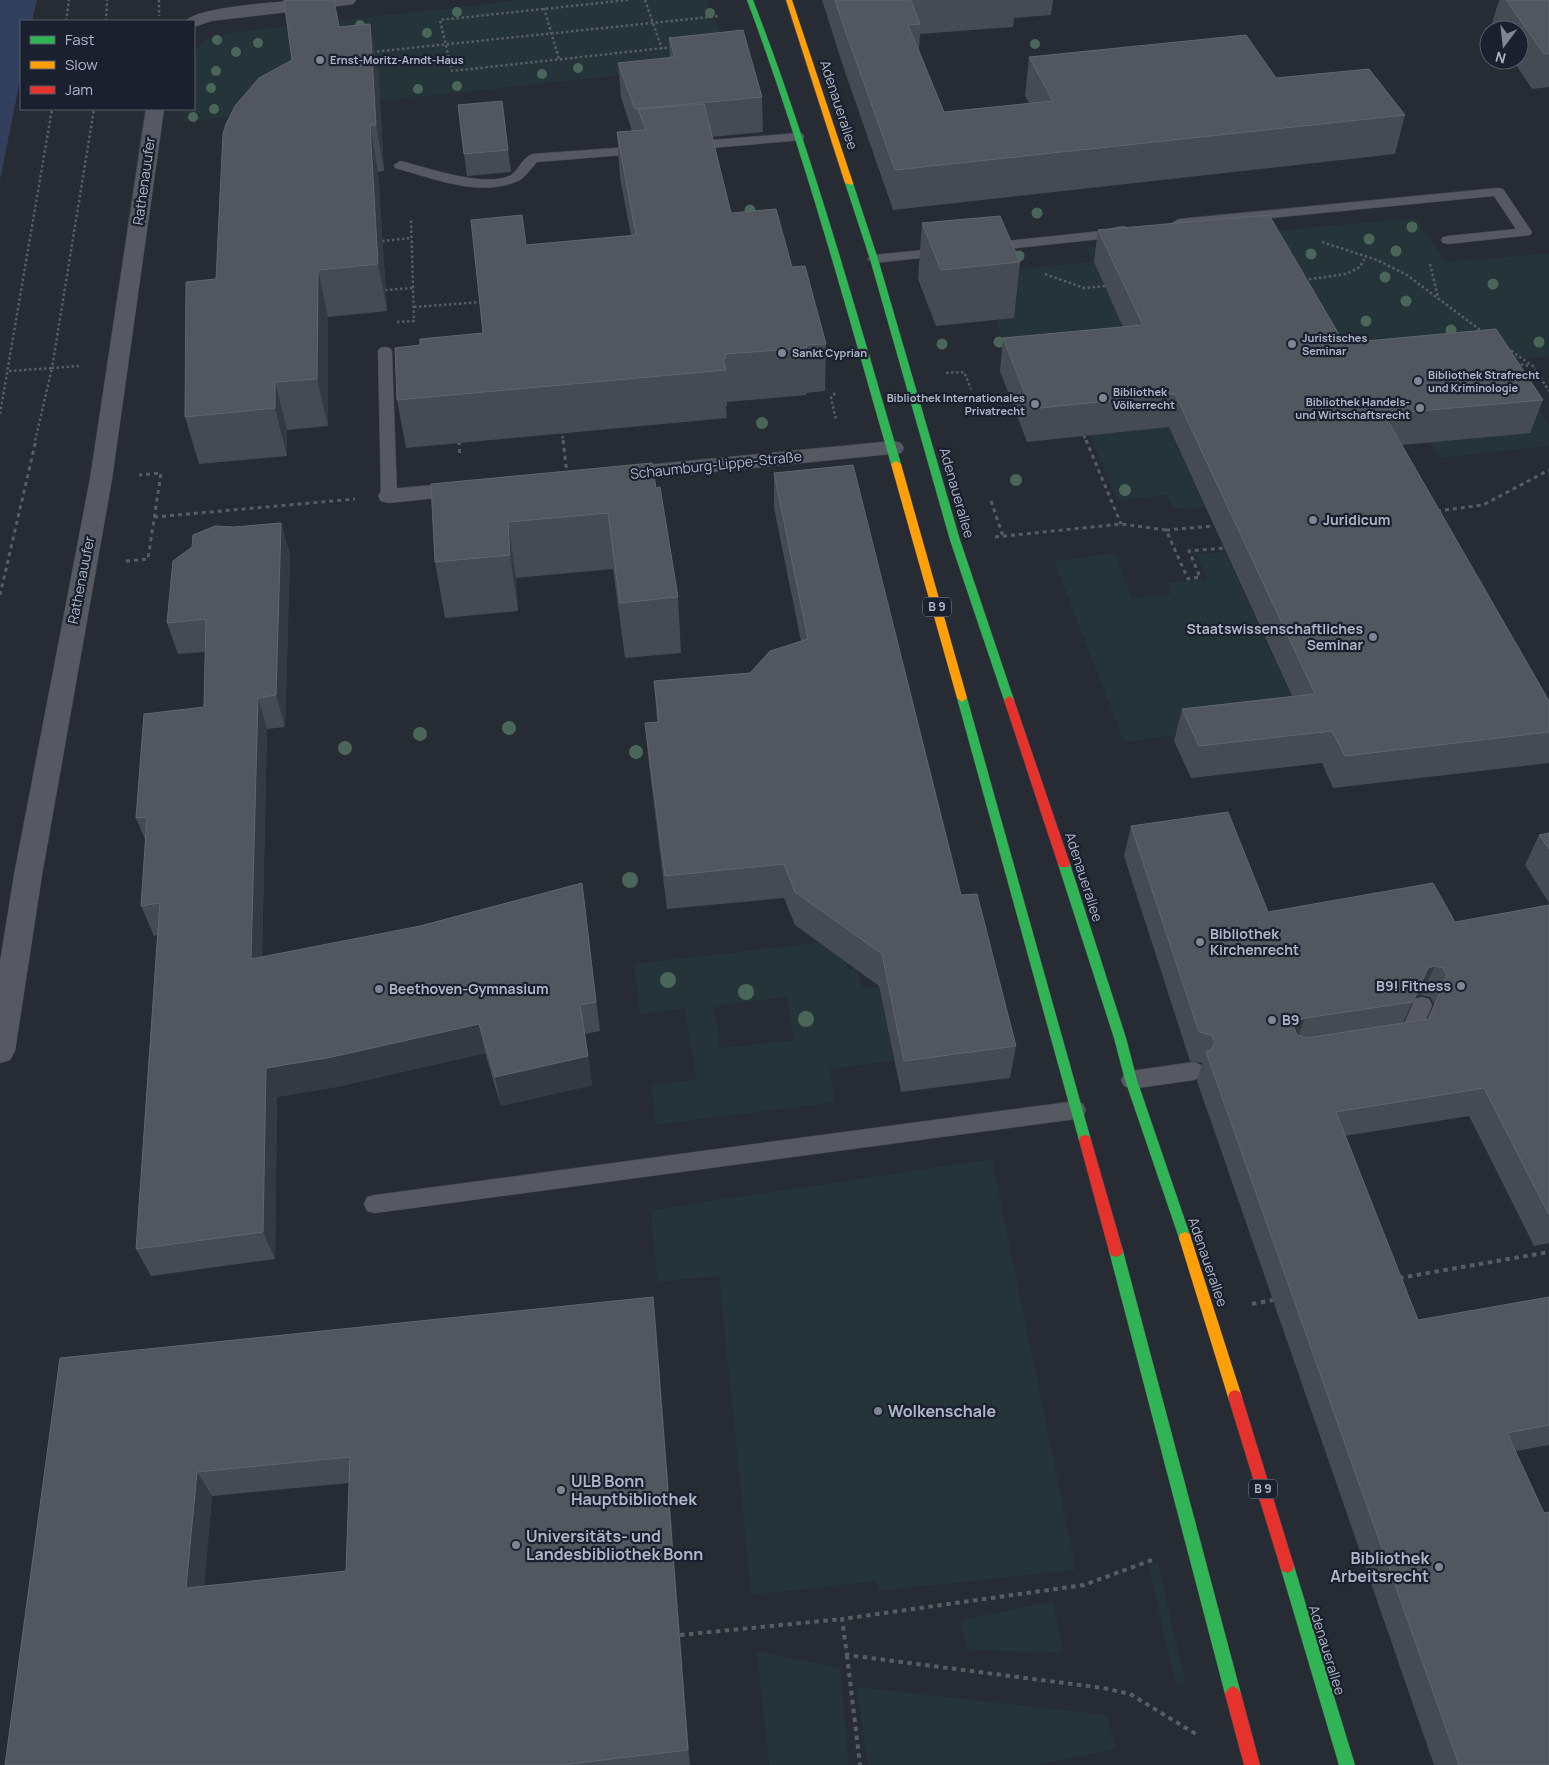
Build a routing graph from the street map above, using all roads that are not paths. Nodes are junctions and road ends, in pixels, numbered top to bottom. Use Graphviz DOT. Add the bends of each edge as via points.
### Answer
graph roads {
  1 [pos="347,0"];
  2 [pos="750,0"];
  3 [pos="789,0"];
  4 [pos="195,22"];
  5 [pos="155,110"];
  6 [pos="798,137"];
  7 [pos="679,147"];
  8 [pos="659,149"];
  9 [pos="400,166"];
  10 [pos="1162,225"];
  11 [pos="1134,227"];
  12 [pos="1448,240"];
  13 [pos="978,248"];
  14 [pos="959,250"];
  15 [pos="874,259"];
  16 [pos="385,351"];
  17 [pos="893,448"];
  18 [pos="568,480"];
  19 [pos="490,487"];
  20 [pos="389,496"];
  21 [pos="1422,1005"];
  22 [pos="1380,1044"];
  23 [pos="0,1051"];
  24 [pos="1194,1071"];
  25 [pos="1131,1080"];
  26 [pos="1076,1110"];
  27 [pos="376,1204"];
  28 [pos="1252,1765"];
  29 [pos="1346,1765"];
  1 -- 4 [label="street" via="207,16"];
  2 -- 6 [label="main road, B 9"];
  3 -- 15 [label="main road, Adenauerallee / B 9"];
  5 -- 23 [label="street, Rathenauufer" via="101,479 28,875"];
  6 -- 7 [label="lane"];
  6 -- 17 [label="main road, B 9"];
  8 -- 9 [label="lane" via="533,158 515,178 490,184 461,181"];
  10 -- 12 [label="lane" via="1498,192 1525,232"];
  11 -- 13 [label="lane" via="1101,235"];
  14 -- 15 [label="lane"];
  15 -- 25 [label="main road, Adenauerallee / B 9" via="955,540 1064,865"];
  16 -- 20 [label="lane"];
  17 -- 18 [label="street, Schaumburg-Lippe-Straße"];
  17 -- 26 [label="main road, B 9"];
  19 -- 20 [label="street"];
  21 -- 22 [label="lane" via="1408,1040"];
  24 -- 25 [label="lane"];
  25 -- 29 [label="main road, Adenauerallee / B 9" via="1211,1316"];
  26 -- 27 [label="lane"];
  26 -- 28 [label="main road, B 9" via="1108,1219"];
}
